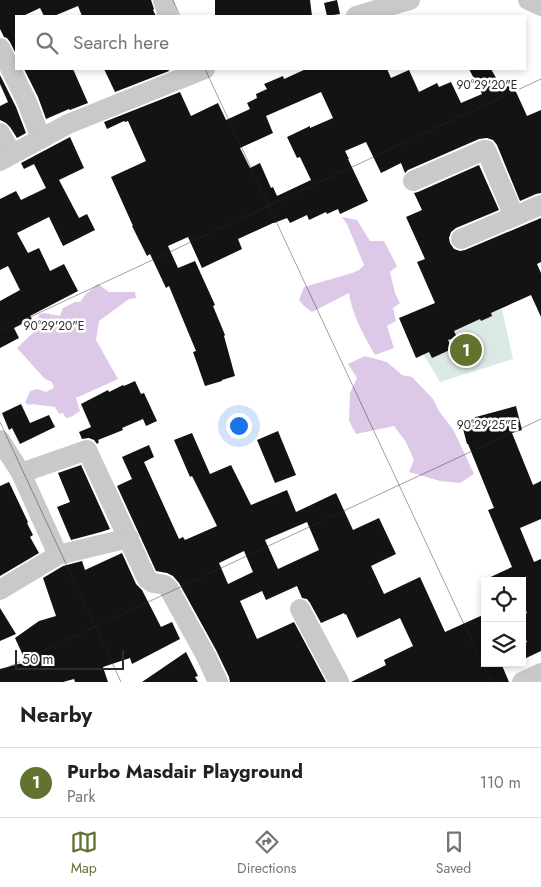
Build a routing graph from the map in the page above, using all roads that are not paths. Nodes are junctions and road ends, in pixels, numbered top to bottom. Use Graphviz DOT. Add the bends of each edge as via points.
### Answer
graph roads {
  1 [pos="162,0"];
  2 [pos="410,0"];
  3 [pos="528,0"];
  4 [pos="541,6"];
  5 [pos="168,15"];
  6 [pos="359,15"];
  7 [pos="0,48"];
  8 [pos="194,71"];
  9 [pos="0,133"];
  10 [pos="41,139"];
  11 [pos="6,157"];
  12 [pos="413,181"];
  13 [pos="541,205"];
  14 [pos="514,216"];
  15 [pos="461,239"];
  16 [pos="0,440"];
  17 [pos="21,473"];
  18 [pos="129,538"];
  19 [pos="58,555"];
  20 [pos="0,590"];
  21 [pos="300,609"];
  22 [pos="541,673"];
  23 [pos="218,682"];
  24 [pos="339,682"];
  25 [pos="522,682"];
  1 -- 5 [label="street"];
  2 -- 6 [label="street"];
  3 -- 4 [label="street"];
  7 -- 10 [label="street"];
  8 -- 10 [label="street" via="76,120"];
  9 -- 11 [label="street"];
  10 -- 11 [label="street"];
  12 -- 14 [label="street" via="486,150"];
  13 -- 14 [label="street"];
  14 -- 15 [label="street"];
  16 -- 17 [label="street"];
  17 -- 18 [label="street" via="87,450"];
  17 -- 19 [label="street"];
  18 -- 19 [label="street"];
  18 -- 23 [label="street" via="150,582 169,589"];
  19 -- 20 [label="street"];
  21 -- 24 [label="street"];
  22 -- 25 [label="street"];
}
